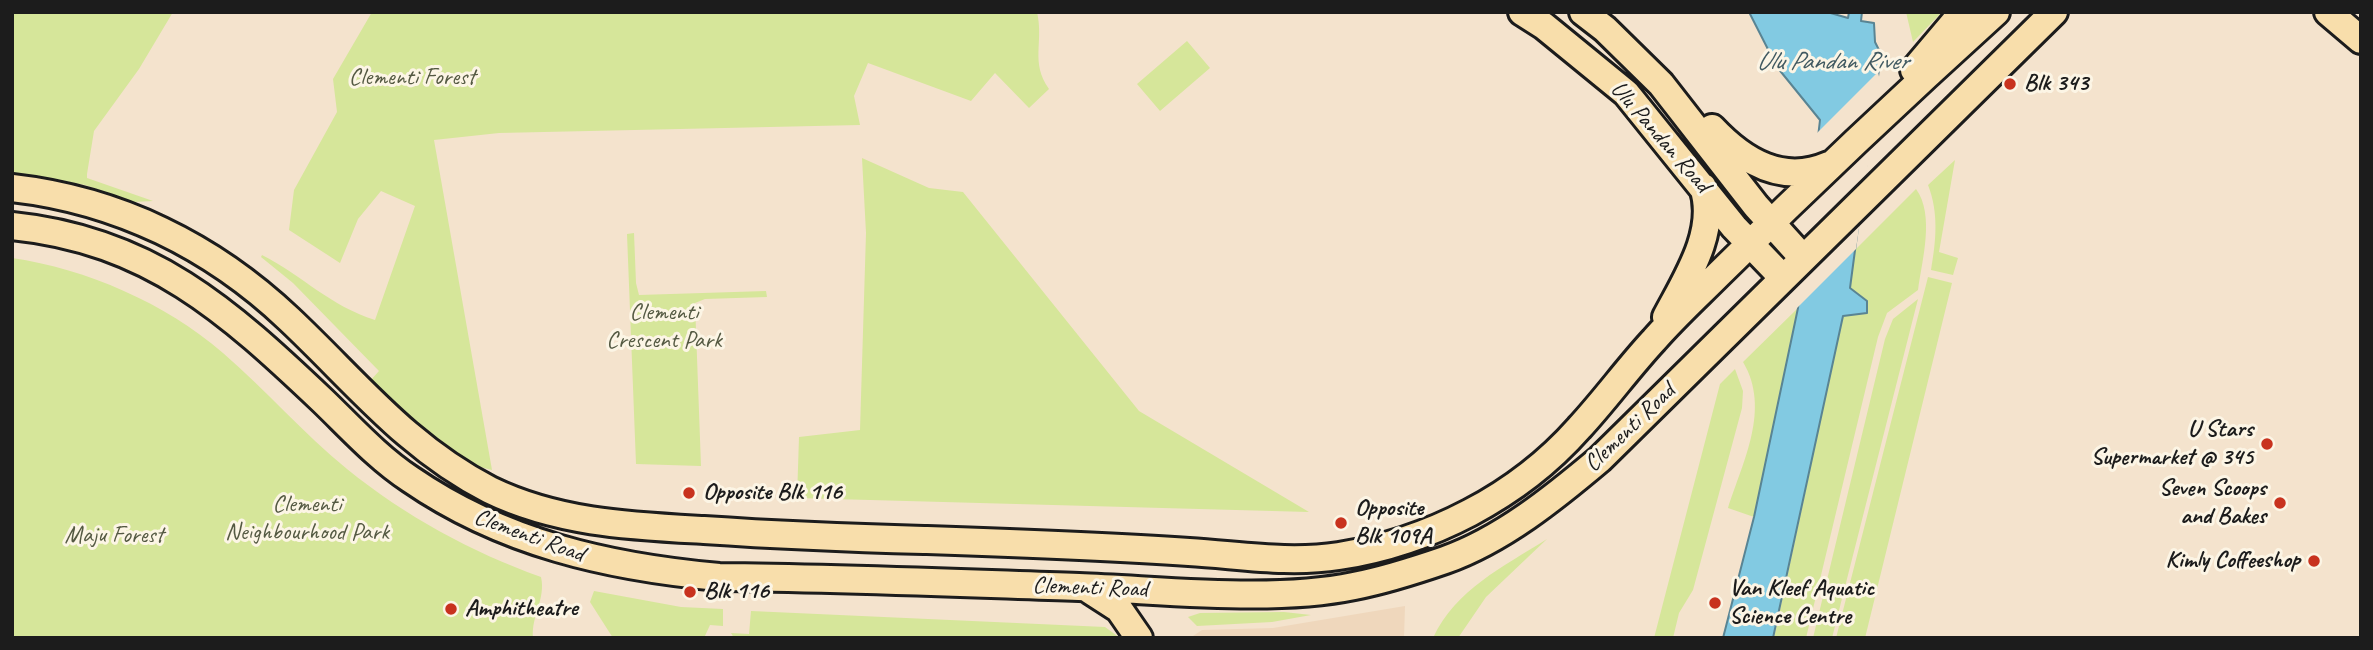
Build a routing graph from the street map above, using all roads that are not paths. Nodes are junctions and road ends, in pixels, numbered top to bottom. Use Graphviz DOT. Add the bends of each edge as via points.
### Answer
graph roads {
  1 [pos="1567,12"];
  2 [pos="1583,12"];
  3 [pos="1963,12"];
  4 [pos="1996,12"];
  5 [pos="2054,12"];
  6 [pos="2328,12"];
  7 [pos="1533,19"];
  8 [pos="2361,40"];
  9 [pos="1676,100"];
  10 [pos="1890,111"];
  11 [pos="1702,185"];
  12 [pos="1800,187"];
  13 [pos="12,188"];
  14 [pos="1772,223"];
  15 [pos="12,226"];
  16 [pos="1751,244"];
  17 [pos="1803,258"];
  18 [pos="1783,278"];
  19 [pos="1656,337"];
  20 [pos="1086,587"];
  21 [pos="1139,638"];
  1 -- 7 [label="main road" via="1576,26 1574,35 1562,36"];
  2 -- 9 [label="main road, Ulu Pandan Road"];
  3 -- 10 [label="main road, Clementi Road" via="1922,58"];
  4 -- 10 [label="main road, Clementi Road"];
  5 -- 17 [label="main road, Clementi Road"];
  6 -- 8 [label="main road"];
  7 -- 11 [label="main road, Ulu Pandan Road" via="1626,93"];
  9 -- 12 [label="main road" via="1741,154 1785,173"];
  9 -- 14 [label="main road, Ulu Pandan Road"];
  10 -- 12 [label="main road, Clementi Road" via="1837,161"];
  11 -- 16 [label="main road, Ulu Pandan Road"];
  11 -- 19 [label="main road" via="1707,223"];
  12 -- 14 [label="main road, Clementi Road"];
  13 -- 19 [label="main road, Clementi Road" via="93,203 181,240 248,283 285,314 395,426 444,464 533,507 622,526 1139,549 1260,559 1338,556 1436,529 1520,482 1578,430"];
  14 -- 16 [label="main road, Clementi Road"];
  14 -- 17 [label="main road, Ulu Pandan Road"];
  15 -- 20 [label="main road, Clementi Road" via="43,229 106,247 180,282 224,310 407,478 456,509 530,541 599,561 719,577"];
  16 -- 18 [label="main road, Ulu Pandan Road"];
  16 -- 19 [label="main road, Clementi Road"];
  17 -- 18 [label="main road, Clementi Road"];
  18 -- 20 [label="main road, Clementi Road" via="1570,485 1507,528 1448,559 1352,587 1288,593"];
  20 -- 21 [label="main road" via="1119,609"];
}
